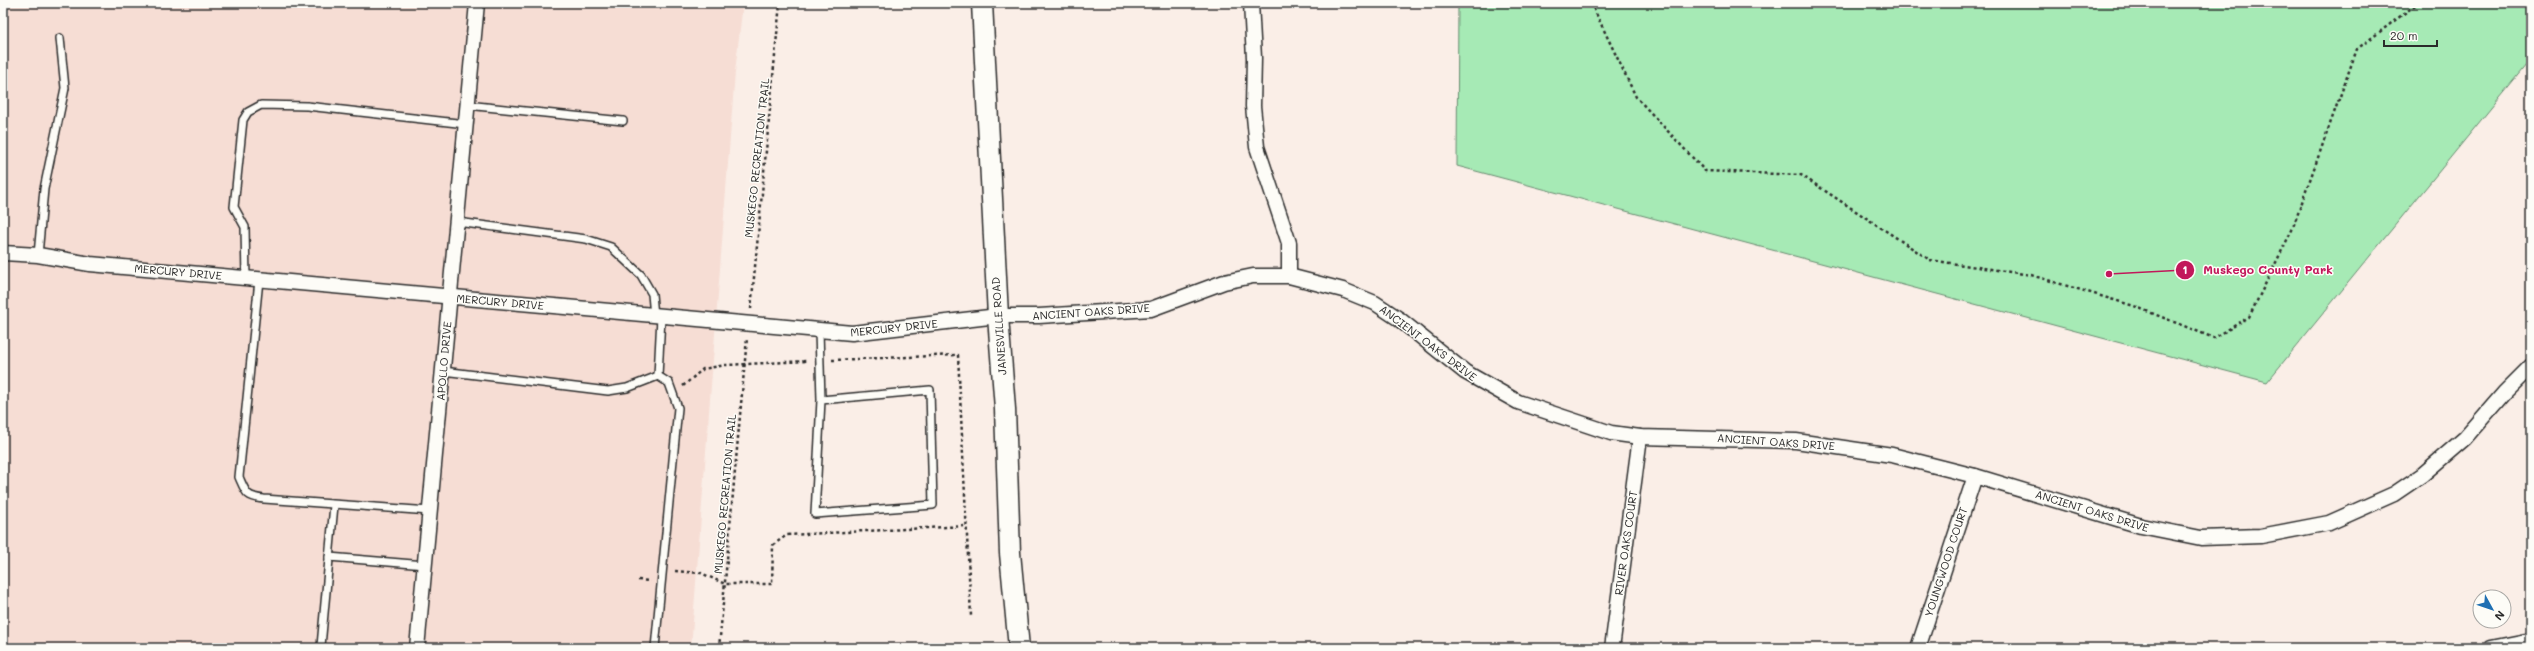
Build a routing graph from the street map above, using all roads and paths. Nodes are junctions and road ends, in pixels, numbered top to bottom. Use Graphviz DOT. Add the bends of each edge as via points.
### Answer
graph roads {
  1 [pos="477,3"];
  2 [pos="780,3"];
  3 [pos="982,3"];
  4 [pos="1251,3"];
  5 [pos="1591,3"];
  6 [pos="2418,3"];
  7 [pos="60,38"];
  8 [pos="467,105"];
  9 [pos="622,121"];
  10 [pos="466,124"];
  11 [pos="457,222"];
  12 [pos="3,253"];
  13 [pos="38,255"];
  14 [pos="1289,276"];
  15 [pos="253,279"];
  16 [pos="450,298"];
  17 [pos="750,315"];
  18 [pos="658,316"];
  19 [pos="998,316"];
  20 [pos="819,331"];
  21 [pos="747,341"];
  22 [pos="820,360"];
  23 [pos="744,366"];
  24 [pos="2531,366"];
  25 [pos="443,371"];
  26 [pos="658,376"];
  27 [pos="674,398"];
  28 [pos="821,400"];
  29 [pos="1640,437"];
  30 [pos="1975,476"];
  31 [pos="334,504"];
  32 [pos="430,511"];
  33 [pos="966,526"];
  34 [pos="329,557"];
  35 [pos="425,565"];
  36 [pos="662,576"];
  37 [pos="638,580"];
  38 [pos="725,584"];
  39 [pos="971,616"];
  40 [pos="2531,640"];
  41 [pos="323,648"];
  42 [pos="417,648"];
  43 [pos="655,648"];
  44 [pos="719,648"];
  45 [pos="1019,648"];
  46 [pos="1612,648"];
  47 [pos="1918,648"];
  48 [pos="2491,648"];
  1 -- 8 [label="street, APOLLO DRIVE"];
  2 -- 17 [label="path, MUSKEGO RECREATION TRAIL"];
  3 -- 19 [label="main road, JANESVILLE ROAD"];
  4 -- 14 [label="street" via="1254,58 1252,106 1257,148 1289,243"];
  5 -- 6 [label="path" via="1636,97 1705,171 1801,175 1930,260 2030,275 2134,306 2214,338 2249,317 2286,243 2357,49"];
  7 -- 13 [label="lane" via="65,88 44,189"];
  8 -- 9 [label="lane"];
  8 -- 10 [label="street, APOLLO DRIVE"];
  10 -- 11 [label="street, APOLLO DRIVE"];
  10 -- 15 [label="lane" via="307,106 260,105 248,112 243,120 234,207 245,227"];
  11 -- 16 [label="street, APOLLO DRIVE"];
  11 -- 18 [label="lane" via="586,239 611,247 641,276 652,294"];
  12 -- 13 [label="street, MERCURY DRIVE"];
  13 -- 15 [label="street, MERCURY DRIVE" via="90,264"];
  14 -- 19 [label="street, ANCIENT OAKS DRIVE" via="1253,276 1224,282 1150,309"];
  14 -- 29 [label="street, ANCIENT OAKS DRIVE" via="1344,290 1375,304 1399,319 1465,372 1518,402 1611,432"];
  15 -- 16 [label="street, MERCURY DRIVE"];
  15 -- 31 [label="lane" via="239,477 251,498"];
  16 -- 18 [label="street, MERCURY DRIVE"];
  16 -- 25 [label="street, APOLLO DRIVE"];
  18 -- 20 [label="street, MERCURY DRIVE"];
  18 -- 26 [label="lane"];
  19 -- 20 [label="street, MERCURY DRIVE" via="852,333"];
  19 -- 45 [label="main road, JANESVILLE ROAD" via="1005,409 1010,553"];
  20 -- 22 [label="lane"];
  21 -- 23 [label="path, MUSKEGO RECREATION TRAIL"];
  22 -- 23 [label="path"];
  22 -- 28 [label="lane"];
  22 -- 33 [label="path" via="958,355"];
  23 -- 27 [label="path" via="703,369 690,378"];
  23 -- 38 [label="path, MUSKEGO RECREATION TRAIL"];
  24 -- 30 [label="street, ANCIENT OAKS DRIVE" via="2508,388 2465,438 2422,475 2394,494 2364,508 2329,523 2292,531 2229,538 2201,538 2169,533"];
  25 -- 26 [label="lane" via="608,391 627,388"];
  25 -- 32 [label="street, APOLLO DRIVE"];
  26 -- 27 [label="lane" via="669,383"];
  27 -- 36 [label="lane" via="678,408"];
  28 -- 28 [label="lane" via="815,514 933,506 930,390"];
  29 -- 30 [label="street, ANCIENT OAKS DRIVE" via="1752,438 1832,445 1892,455"];
  29 -- 46 [label="street, RIVER OAKS COURT"];
  30 -- 47 [label="street, YOUNGWOOD COURT"];
  31 -- 32 [label="lane"];
  31 -- 34 [label="lane"];
  32 -- 35 [label="street, APOLLO DRIVE"];
  33 -- 38 [label="path" via="787,535 773,545 772,584"];
  33 -- 39 [label="path"];
  34 -- 35 [label="lane"];
  34 -- 41 [label="lane" via="321,646"];
  35 -- 42 [label="street, APOLLO DRIVE"];
  36 -- 37 [label="path" via="648,581"];
  36 -- 38 [label="path" via="672,571 686,572 701,574"];
  36 -- 43 [label="lane"];
  38 -- 44 [label="path, MUSKEGO RECREATION TRAIL"];
  40 -- 48 [label="street"];
}
